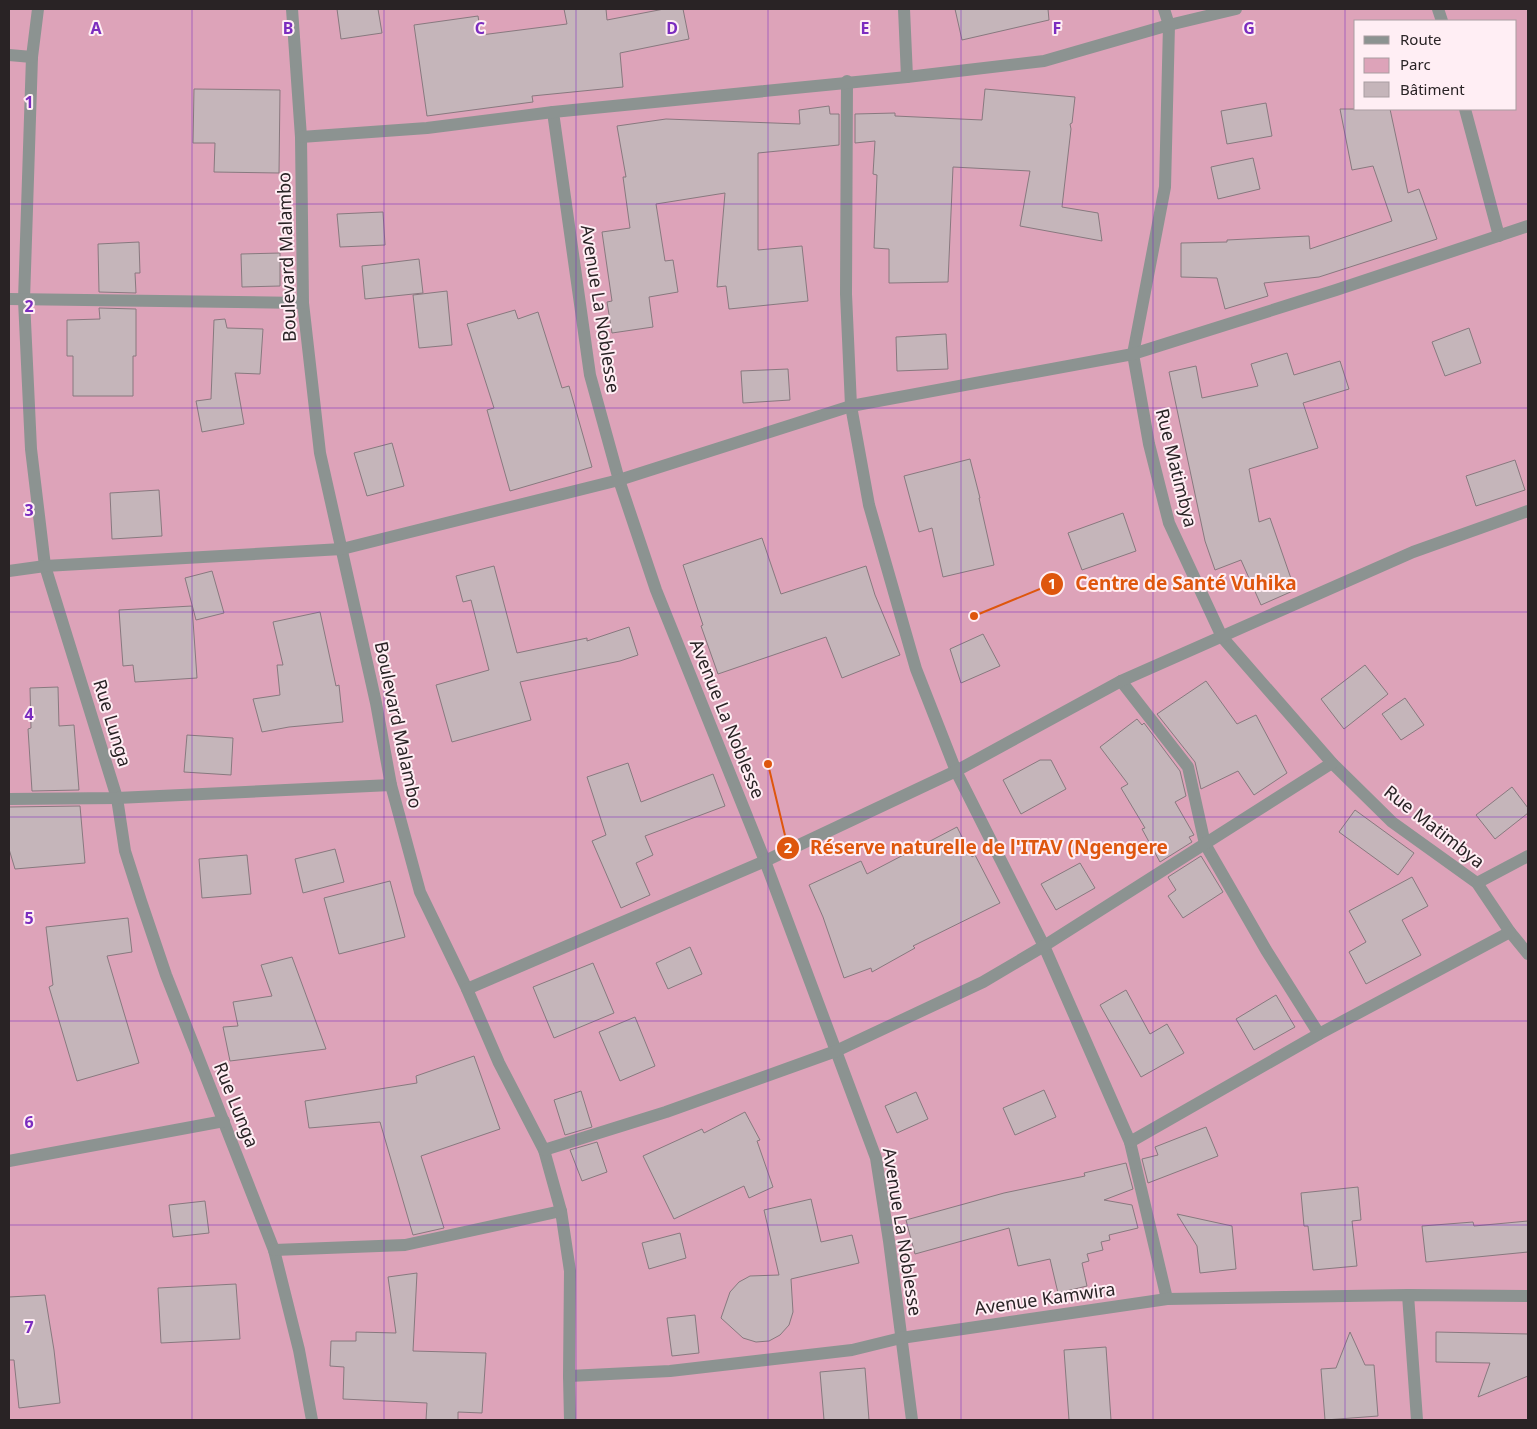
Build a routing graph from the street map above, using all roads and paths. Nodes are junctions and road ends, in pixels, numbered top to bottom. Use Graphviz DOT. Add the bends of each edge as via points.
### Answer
graph roads {
  1 [pos="38,9"];
  2 [pos="292,9"];
  3 [pos="904,9"];
  4 [pos="1164,9"];
  5 [pos="1236,9"];
  6 [pos="1169,25"];
  7 [pos="9,55"];
  8 [pos="32,57"];
  9 [pos="906,77"];
  10 [pos="847,82"];
  11 [pos="1465,110"];
  12 [pos="553,112"];
  13 [pos="301,137"];
  14 [pos="1528,226"];
  15 [pos="1499,236"];
  16 [pos="9,300"];
  17 [pos="24,300"];
  18 [pos="303,303"];
  19 [pos="1133,354"];
  20 [pos="851,406"];
  21 [pos="619,480"];
  22 [pos="1528,511"];
  23 [pos="342,548"];
  24 [pos="46,566"];
  25 [pos="9,571"];
  26 [pos="1222,637"];
  27 [pos="1120,681"];
  28 [pos="1332,763"];
  29 [pos="956,771"];
  30 [pos="392,785"];
  31 [pos="116,798"];
  32 [pos="9,799"];
  33 [pos="1205,844"];
  34 [pos="1528,856"];
  35 [pos="765,862"];
  36 [pos="1477,883"];
  37 [pos="1510,932"];
  38 [pos="1044,946"];
  39 [pos="1528,954"];
  40 [pos="466,989"];
  41 [pos="1319,1034"];
  42 [pos="836,1052"];
  43 [pos="224,1121"];
  44 [pos="1130,1142"];
  45 [pos="544,1150"];
  46 [pos="9,1161"];
  47 [pos="561,1211"];
  48 [pos="274,1250"];
  49 [pos="1408,1295"];
  50 [pos="1528,1296"];
  51 [pos="1167,1299"];
  52 [pos="901,1338"];
  53 [pos="569,1376"];
  54 [pos="312,1420"];
  55 [pos="570,1420"];
  56 [pos="912,1420"];
  57 [pos="1417,1420"];
  1 -- 8 [label="street, Rue Lunga"];
  2 -- 13 [label="street, Boulevard Malambo"];
  3 -- 9 [label="street"];
  4 -- 6 [label="street, Rue Matimbya"];
  5 -- 6 [label="street"];
  6 -- 9 [label="street" via="1044,61"];
  6 -- 19 [label="street, Rue Matimbya" via="1165,187"];
  7 -- 8 [label="street"];
  8 -- 17 [label="street, Rue Lunga"];
  9 -- 10 [label="street"];
  10 -- 12 [label="street"];
  10 -- 20 [label="street" via="846,294"];
  11 -- 15 [label="street"];
  12 -- 13 [label="street" via="427,128"];
  12 -- 21 [label="street, Avenue La Noblesse" via="590,375"];
  13 -- 18 [label="street, Boulevard Malambo"];
  14 -- 15 [label="street"];
  15 -- 19 [label="street"];
  16 -- 17 [label="street"];
  17 -- 18 [label="street"];
  17 -- 24 [label="street, Rue Lunga" via="31,450"];
  18 -- 23 [label="street, Boulevard Malambo" via="320,453"];
  19 -- 20 [label="street"];
  19 -- 26 [label="street, Rue Matimbya" via="1168,523"];
  20 -- 21 [label="street"];
  20 -- 29 [label="street" via="869,505 916,669"];
  21 -- 23 [label="street"];
  21 -- 35 [label="street, Avenue La Noblesse" via="656,590"];
  22 -- 26 [label="street" via="1413,552"];
  23 -- 24 [label="street"];
  23 -- 30 [label="street, Boulevard Malambo"];
  24 -- 25 [label="street"];
  24 -- 31 [label="street, Rue Lunga"];
  26 -- 27 [label="street"];
  26 -- 28 [label="street, Rue Matimbya"];
  27 -- 29 [label="street"];
  27 -- 33 [label="street" via="1188,767"];
  28 -- 33 [label="street"];
  28 -- 36 [label="street, Rue Matimbya" via="1392,822"];
  29 -- 35 [label="street"];
  29 -- 38 [label="street"];
  30 -- 31 [label="street"];
  30 -- 40 [label="street, Boulevard Malambo" via="420,892"];
  31 -- 32 [label="street"];
  31 -- 43 [label="street, Rue Lunga" via="125,851 140,901"];
  33 -- 38 [label="street"];
  33 -- 41 [label="street"];
  34 -- 36 [label="street"];
  35 -- 40 [label="street"];
  35 -- 42 [label="street, Avenue La Noblesse"];
  36 -- 37 [label="street, Rue Matimbya"];
  37 -- 39 [label="street, Rue Matimbya"];
  37 -- 41 [label="street"];
  38 -- 42 [label="street" via="983,982"];
  38 -- 44 [label="street"];
  40 -- 45 [label="street, Boulevard Malambo" via="499,1063"];
  41 -- 44 [label="street"];
  42 -- 45 [label="street" via="666,1112"];
  42 -- 52 [label="street, Avenue La Noblesse" via="876,1158"];
  43 -- 46 [label="street"];
  43 -- 48 [label="street, Rue Lunga"];
  44 -- 51 [label="street"];
  45 -- 47 [label="street, Boulevard Malambo"];
  47 -- 48 [label="street" via="404,1245"];
  47 -- 53 [label="street, Boulevard Malambo" via="570,1271"];
  48 -- 54 [label="street, Rue Lunga" via="299,1350"];
  49 -- 50 [label="street, Avenue Kamwira"];
  49 -- 51 [label="street, Avenue Kamwira"];
  49 -- 57 [label="street"];
  51 -- 52 [label="street, Avenue Kamwira"];
  52 -- 53 [label="street, Avenue Kamwira" via="852,1350 670,1371"];
  52 -- 56 [label="street, Avenue La Noblesse"];
  53 -- 55 [label="street, Boulevard Malambo"];
}
